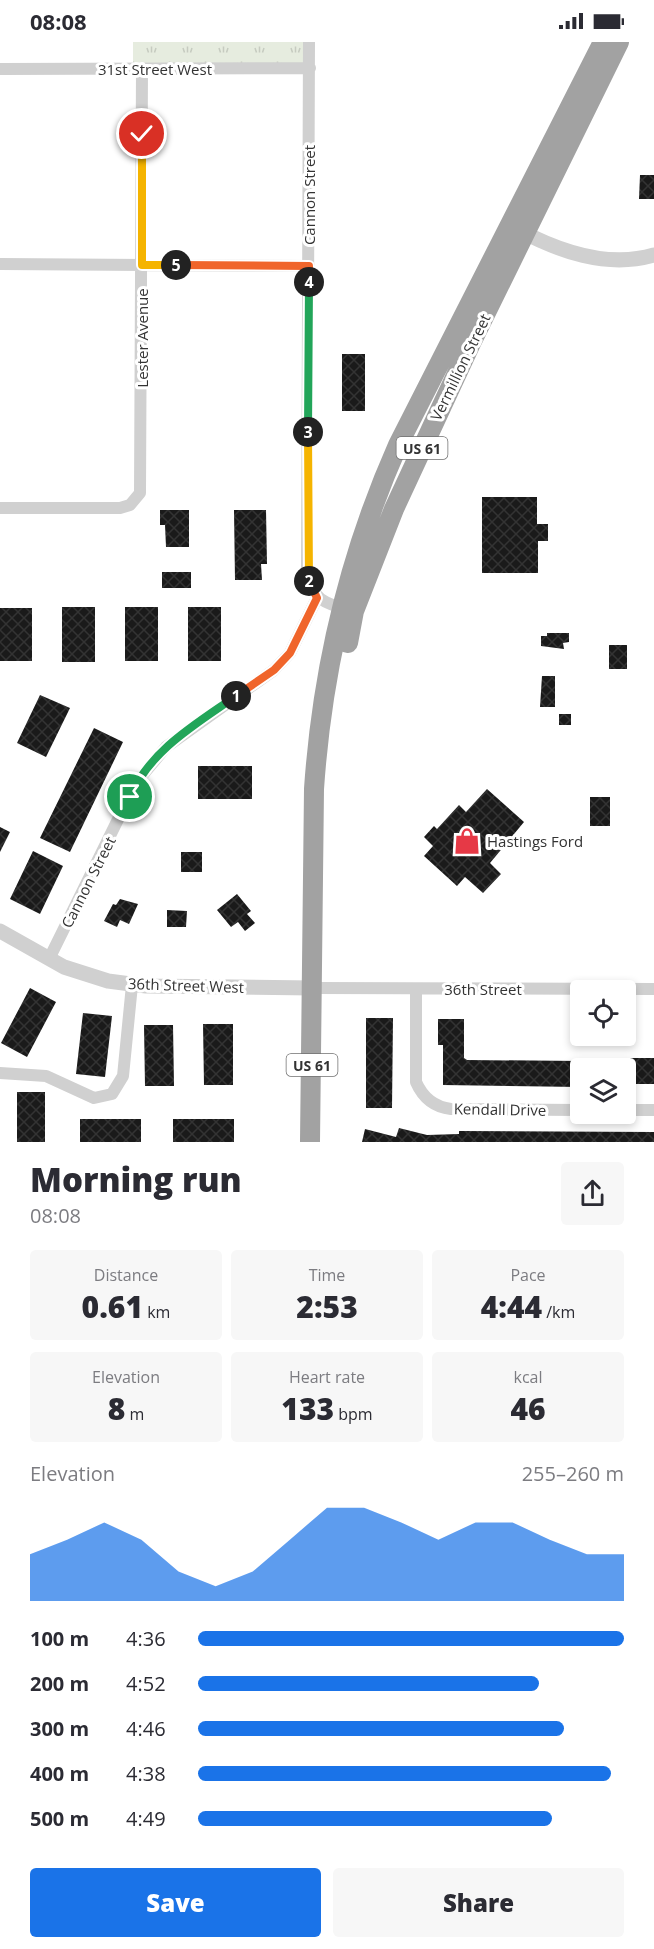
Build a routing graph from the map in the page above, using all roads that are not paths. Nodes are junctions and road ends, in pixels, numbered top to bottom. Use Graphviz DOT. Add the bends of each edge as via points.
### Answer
graph roads {
  1 [pos="309,42"];
  2 [pos="603,42"];
  3 [pos="619,42"];
  4 [pos="310,68"];
  5 [pos="0,69"];
  6 [pos="142,69"];
  7 [pos="518,230"];
  8 [pos="654,255"];
  9 [pos="0,264"];
  10 [pos="142,265"];
  11 [pos="309,266"];
  12 [pos="0,508"];
  13 [pos="317,598"];
  14 [pos="347,610"];
  15 [pos="0,931"];
  16 [pos="49,959"];
  17 [pos="132,985"];
  18 [pos="313,988"];
  19 [pos="654,989"];
  20 [pos="416,990"];
  21 [pos="0,1073"];
  22 [pos="570,1110"];
  23 [pos="636,1110"];
  24 [pos="654,1110"];
  25 [pos="310,1142"];
  1 -- 4 [label="street, Cannon Street"];
  2 -- 7 [label="highway, Vermillion Street / US 61"];
  3 -- 7 [label="highway, Vermillion Street / US 61"];
  4 -- 6 [label="street, 31st Street West"];
  4 -- 11 [label="street, Cannon Street"];
  5 -- 6 [label="street, 31st Street West"];
  6 -- 10 [label="street, Lester Avenue"];
  7 -- 8 [label="street" via="569,253 598,259 619,261"];
  7 -- 14 [label="highway, Vermillion Street / US 61" via="472,341"];
  9 -- 10 [label="street"];
  10 -- 11 [label="street"];
  10 -- 12 [label="street, Lester Avenue" via="142,485 137,499 120,508"];
  11 -- 13 [label="street, Cannon Street" via="307,573"];
  13 -- 14 [label="street"];
  13 -- 16 [label="street, Cannon Street" via="290,653 274,670 174,740 136,783"];
  14 -- 18 [label="highway, Vermillion Street / US 61" via="313,884"];
  15 -- 16 [label="street, 36th Street West"];
  16 -- 17 [label="street, 36th Street West" via="108,981"];
  17 -- 18 [label="street, 36th Street West"];
  17 -- 21 [label="street" via="123,1076 112,1094 94,1098 46,1076"];
  18 -- 20 [label="street, 36th Street"];
  18 -- 25 [label="highway, US 61"];
  19 -- 20 [label="street, 36th Street"];
  20 -- 22 [label="street, Kendall Drive" via="416,1082 433,1104 451,1109"];
  23 -- 24 [label="street"];
}
